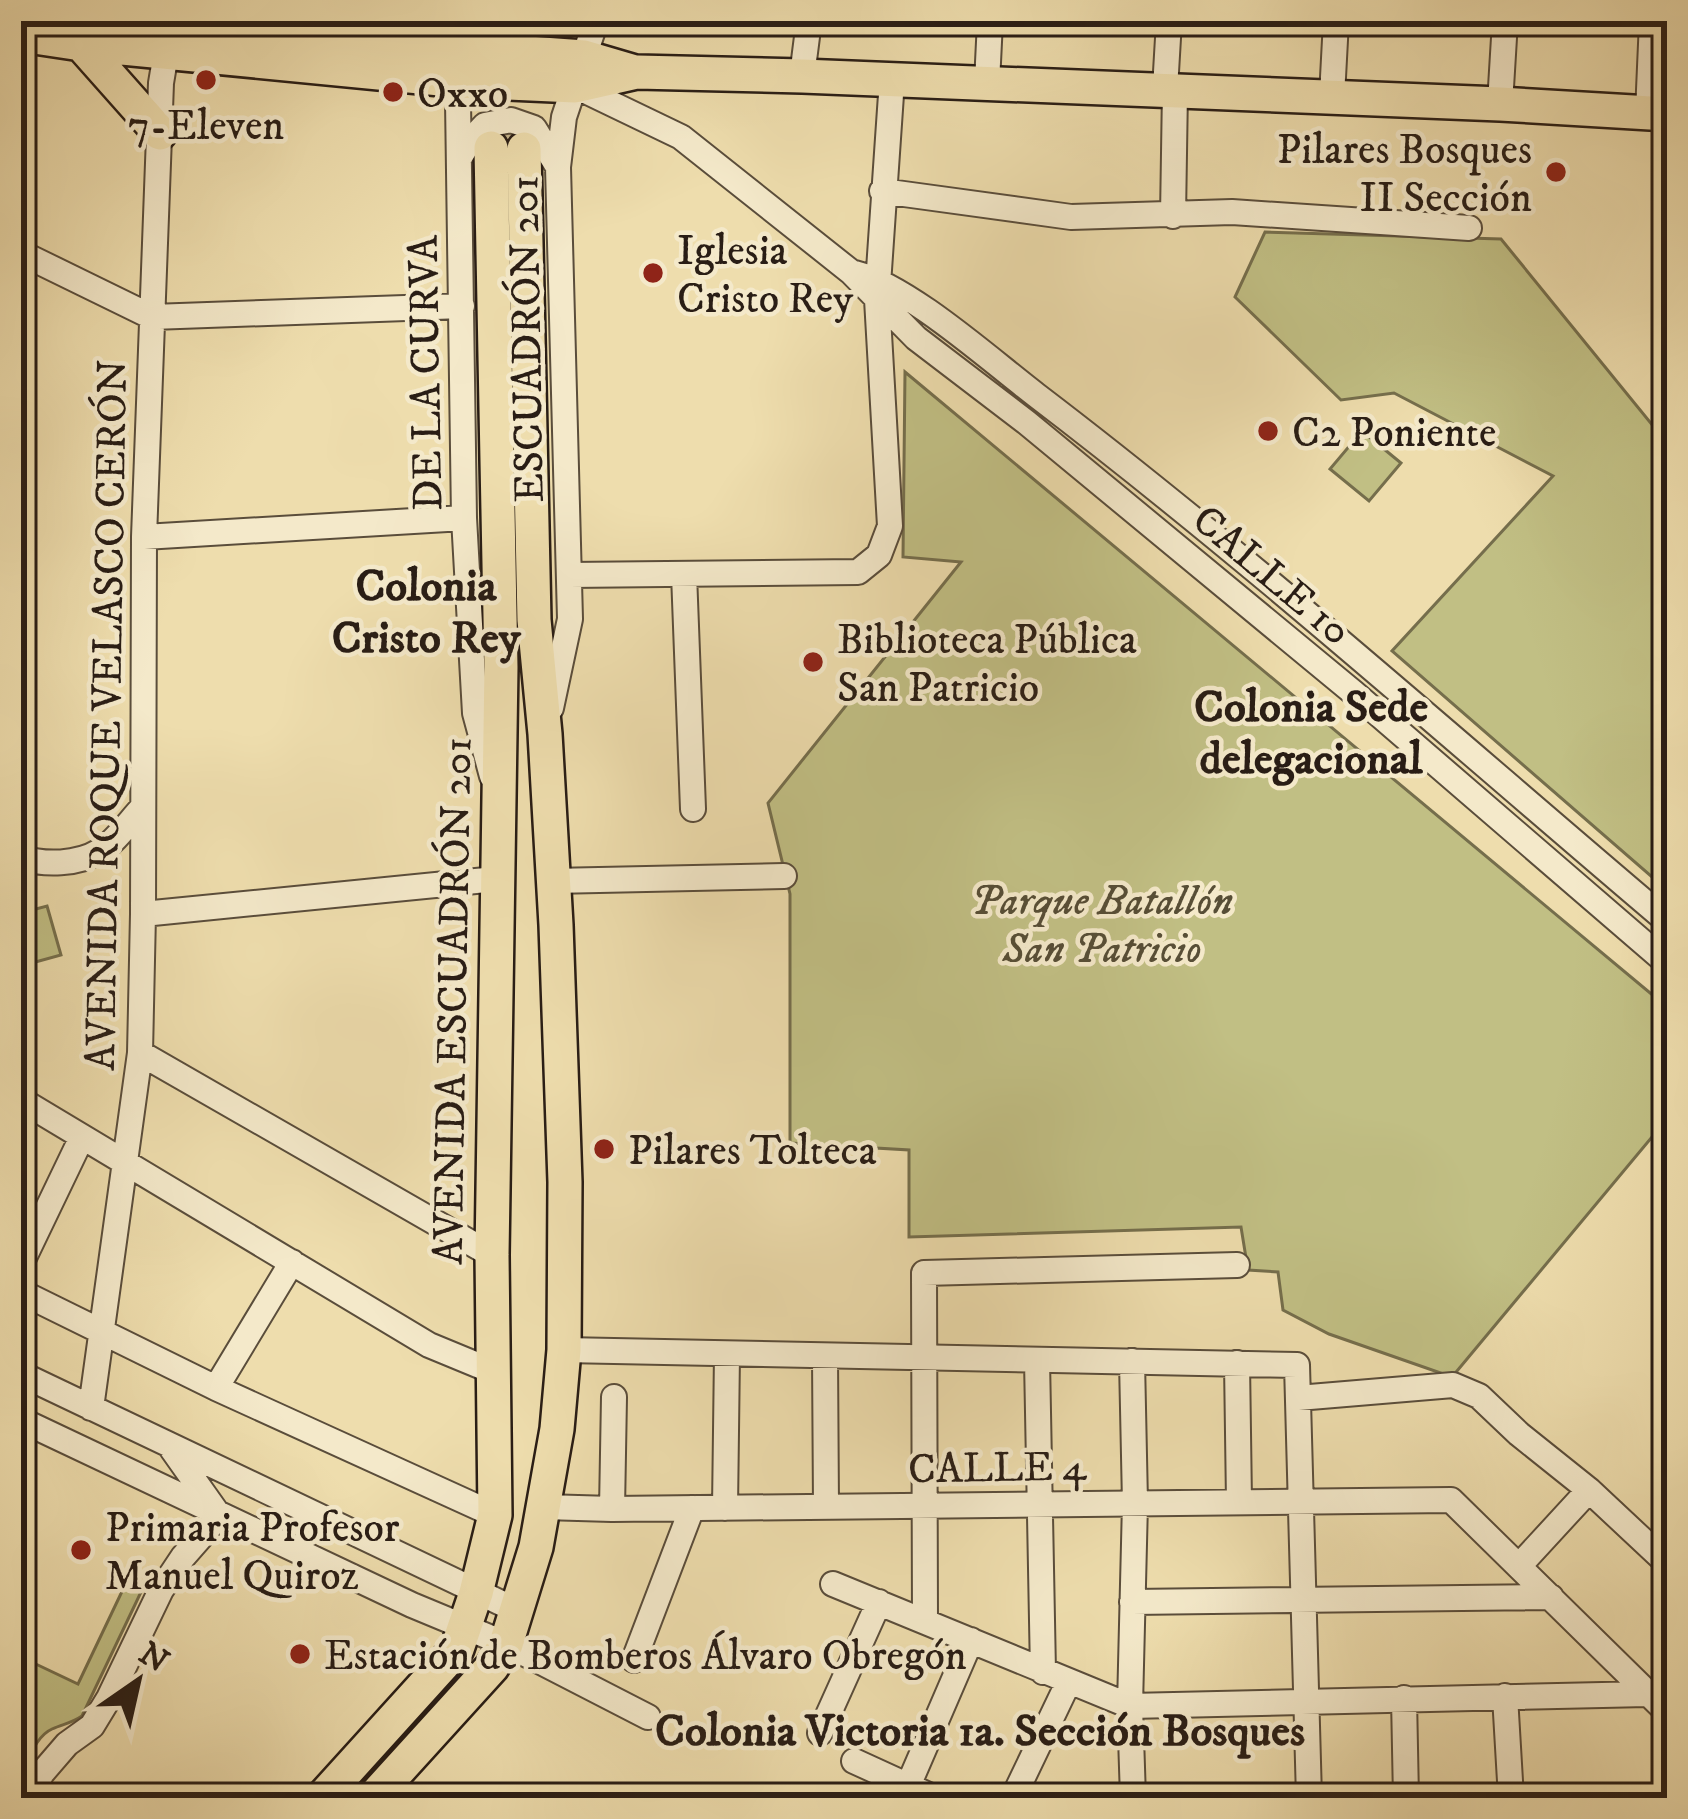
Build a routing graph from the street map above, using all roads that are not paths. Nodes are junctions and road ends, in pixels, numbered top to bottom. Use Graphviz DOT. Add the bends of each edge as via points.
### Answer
graph roads {
  1 [pos="184,21"];
  2 [pos="596,21"];
  3 [pos="809,21"];
  4 [pos="991,21"];
  5 [pos="1169,21"];
  6 [pos="1336,21"];
  7 [pos="1505,21"];
  8 [pos="1652,21"];
  9 [pos="21,34"];
  10 [pos="166,37"];
  11 [pos="81,44"];
  12 [pos="467,50"];
  13 [pos="579,72"];
  14 [pos="802,76"];
  15 [pos="892,80"];
  16 [pos="987,83"];
  17 [pos="1170,90"];
  18 [pos="1332,96"];
  19 [pos="1500,104"];
  20 [pos="1658,113"];
  21 [pos="160,133"];
  22 [pos="491,152"];
  23 [pos="558,167"];
  24 [pos="882,191"];
  25 [pos="1173,216"];
  26 [pos="1469,228"];
  27 [pos="21,253"];
  28 [pos="878,289"];
  29 [pos="462,305"];
  30 [pos="152,317"];
  31 [pos="464,518"];
  32 [pos="144,537"];
  33 [pos="684,574"];
  34 [pos="569,575"];
  35 [pos="545,734"];
  36 [pos="497,794"];
  37 [pos="142,808"];
  38 [pos="693,809"];
  39 [pos="21,858"];
  40 [pos="784,876"];
  41 [pos="496,879"];
  42 [pos="552,880"];
  43 [pos="143,914"];
  44 [pos="1667,921"];
  45 [pos="1667,964"];
  46 [pos="140,1053"];
  47 [pos="21,1100"];
  48 [pos="82,1137"];
  49 [pos="125,1162"];
  50 [pos="492,1255"];
  51 [pos="292,1262"];
  52 [pos="21,1264"];
  53 [pos="1237,1265"];
  54 [pos="21,1292"];
  55 [pos="102,1330"];
  56 [pos="564,1350"];
  57 [pos="727,1354"];
  58 [pos="825,1356"];
  59 [pos="926,1358"];
  60 [pos="1036,1360"];
  61 [pos="1132,1361"];
  62 [pos="1237,1364"];
  63 [pos="492,1371"];
  64 [pos="21,1374"];
  65 [pos="215,1388"];
  66 [pos="614,1397"];
  67 [pos="1298,1398"];
  68 [pos="92,1408"];
  69 [pos="21,1420"];
  70 [pos="170,1445"];
  71 [pos="1589,1490"];
  72 [pos="1239,1502"];
  73 [pos="1301,1502"];
  74 [pos="1135,1503"];
  75 [pos="1041,1504"];
  76 [pos="926,1506"];
  77 [pos="544,1507"];
  78 [pos="826,1507"];
  79 [pos="692,1508"];
  80 [pos="725,1508"];
  81 [pos="612,1509"];
  82 [pos="494,1515"];
  83 [pos="219,1516"];
  84 [pos="1667,1563"];
  85 [pos="1519,1566"];
  86 [pos="833,1584"];
  87 [pos="476,1593"];
  88 [pos="1551,1598"];
  89 [pos="1304,1600"];
  90 [pos="879,1602"];
  91 [pos="1132,1602"];
  92 [pos="518,1611"];
  93 [pos="925,1620"];
  94 [pos="464,1626"];
  95 [pos="971,1640"];
  96 [pos="506,1644"];
  97 [pos="634,1660"];
  98 [pos="1042,1672"];
  99 [pos="1069,1681"];
  100 [pos="1647,1694"];
  101 [pos="1505,1696"];
  102 [pos="1404,1698"];
  103 [pos="1306,1700"];
  104 [pos="409,1702"];
  105 [pos="1130,1706"];
  106 [pos="1667,1712"];
  107 [pos="648,1717"];
  108 [pos="437,1726"];
  109 [pos="820,1733"];
  110 [pos="854,1761"];
  111 [pos="908,1786"];
  112 [pos="29,1798"];
  113 [pos="322,1798"];
  114 [pos="373,1798"];
  115 [pos="935,1798"];
  116 [pos="1013,1798"];
  117 [pos="1133,1798"];
  118 [pos="1309,1798"];
  119 [pos="1406,1798"];
  120 [pos="1511,1798"];
  1 -- 12 [label="main road"];
  2 -- 13 [label="street"];
  3 -- 14 [label="street"];
  4 -- 16 [label="street"];
  5 -- 17 [label="street"];
  6 -- 18 [label="street"];
  7 -- 19 [label="street"];
  8 -- 20 [label="street"];
  9 -- 11 [label="main road"];
  10 -- 11 [label="main road"];
  10 -- 12 [label="main road"];
  10 -- 21 [label="street, AVENIDA ROQUE VELASCO CERÓN"];
  11 -- 21 [label="main road"];
  12 -- 13 [label="main road"];
  12 -- 22 [label="street, DE LA CURVA" via="458,101"];
  13 -- 14 [label="main road"];
  13 -- 23 [label="street, ESCUADRÓN 201"];
  13 -- 28 [label="street" via="681,137"];
  14 -- 15 [label="main road"];
  15 -- 16 [label="main road"];
  15 -- 24 [label="street"];
  16 -- 17 [label="main road"];
  17 -- 18 [label="main road"];
  17 -- 25 [label="street"];
  18 -- 19 [label="main road"];
  19 -- 20 [label="main road"];
  21 -- 30 [label="street, AVENIDA ROQUE VELASCO CERÓN"];
  22 -- 23 [label="street" via="469,142 484,125 511,120 534,128"];
  22 -- 29 [label="street, DE LA CURVA"];
  22 -- 35 [label="main road"];
  22 -- 36 [label="main road, AVENIDA ESCUADRÓN 201"];
  23 -- 34 [label="street, ESCUADRÓN 201"];
  24 -- 25 [label="street" via="1071,217"];
  24 -- 28 [label="street"];
  25 -- 26 [label="street" via="1232,212"];
  27 -- 30 [label="street"];
  28 -- 33 [label="street" via="890,526 879,555 858,572"];
  28 -- 44 [label="street, CALLE 10" via="923,309 1170,498"];
  28 -- 45 [label="street, CALLE 10" via="916,338 1354,693"];
  29 -- 30 [label="street"];
  29 -- 31 [label="street, DE LA CURVA"];
  30 -- 32 [label="street, AVENIDA ROQUE VELASCO CERÓN"];
  31 -- 32 [label="street"];
  31 -- 36 [label="street, DE LA CURVA" via="475,712"];
  32 -- 37 [label="street, AVENIDA ROQUE VELASCO CERÓN"];
  33 -- 34 [label="street"];
  33 -- 38 [label="street"];
  34 -- 35 [label="street, ESCUADRÓN 201" via="570,619"];
  35 -- 42 [label="main road"];
  36 -- 41 [label="main road, AVENIDA ESCUADRÓN 201"];
  37 -- 39 [label="street" via="100,851 70,862"];
  37 -- 43 [label="street, AVENIDA ROQUE VELASCO CERÓN"];
  40 -- 42 [label="street"];
  41 -- 43 [label="street"];
  41 -- 50 [label="main road, AVENIDA ESCUADRÓN 201"];
  42 -- 56 [label="main road"];
  43 -- 46 [label="street, AVENIDA ROQUE VELASCO CERÓN"];
  46 -- 49 [label="street, AVENIDA ROQUE VELASCO CERÓN"];
  46 -- 50 [label="street"];
  47 -- 48 [label="street"];
  48 -- 49 [label="street"];
  48 -- 52 [label="street"];
  49 -- 51 [label="street"];
  49 -- 55 [label="street, AVENIDA ROQUE VELASCO CERÓN"];
  50 -- 63 [label="main road, AVENIDA ESCUADRÓN 201"];
  51 -- 63 [label="street" via="429,1345"];
  51 -- 65 [label="street"];
  53 -- 59 [label="street" via="924,1273"];
  54 -- 55 [label="street"];
  55 -- 65 [label="street"];
  55 -- 68 [label="street, AVENIDA ROQUE VELASCO CERÓN"];
  56 -- 57 [label="street"];
  56 -- 77 [label="main road"];
  57 -- 58 [label="street"];
  57 -- 80 [label="street"];
  58 -- 59 [label="street"];
  58 -- 78 [label="street"];
  59 -- 60 [label="street"];
  59 -- 76 [label="street"];
  60 -- 61 [label="street"];
  60 -- 75 [label="street"];
  61 -- 62 [label="street"];
  61 -- 74 [label="street"];
  62 -- 67 [label="street" via="1298,1364"];
  62 -- 72 [label="street"];
  63 -- 82 [label="main road, AVENIDA ESCUADRÓN 201"];
  64 -- 68 [label="street"];
  65 -- 82 [label="street"];
  66 -- 81 [label="street"];
  67 -- 71 [label="street" via="1466,1389"];
  67 -- 73 [label="street"];
  68 -- 70 [label="street"];
  69 -- 83 [label="street"];
  70 -- 83 [label="street"];
  70 -- 87 [label="street"];
  71 -- 84 [label="street"];
  71 -- 85 [label="street"];
  72 -- 73 [label="street, CALLE 4"];
  72 -- 74 [label="street, CALLE 4"];
  73 -- 85 [label="street, CALLE 4" via="1450,1500"];
  73 -- 89 [label="street"];
  74 -- 75 [label="street, CALLE 4"];
  74 -- 91 [label="street"];
  75 -- 76 [label="street, CALLE 4"];
  75 -- 98 [label="street"];
  76 -- 78 [label="street, CALLE 4"];
  76 -- 93 [label="street"];
  77 -- 81 [label="street, CALLE 4"];
  77 -- 92 [label="main road"];
  78 -- 80 [label="street, CALLE 4"];
  79 -- 80 [label="street, CALLE 4"];
  79 -- 81 [label="street, CALLE 4"];
  79 -- 97 [label="street"];
  82 -- 87 [label="main road, AVENIDA ESCUADRÓN 201"];
  83 -- 94 [label="street"];
  83 -- 112 [label="street" via="161,1590 92,1726 42,1773"];
  85 -- 88 [label="street"];
  86 -- 90 [label="street"];
  87 -- 92 [label="street"];
  87 -- 94 [label="main road, AVENIDA ESCUADRÓN 201"];
  88 -- 89 [label="street"];
  88 -- 100 [label="street"];
  89 -- 91 [label="street"];
  89 -- 103 [label="street"];
  90 -- 93 [label="street"];
  90 -- 109 [label="street"];
  91 -- 105 [label="street"];
  92 -- 96 [label="main road"];
  93 -- 95 [label="street"];
  94 -- 96 [label="street"];
  94 -- 104 [label="main road, AVENIDA ESCUADRÓN 201" via="457,1648"];
  95 -- 98 [label="street"];
  95 -- 111 [label="street"];
  96 -- 107 [label="street"];
  96 -- 108 [label="main road"];
  98 -- 99 [label="street"];
  99 -- 105 [label="street"];
  99 -- 116 [label="street"];
  100 -- 101 [label="street"];
  100 -- 106 [label="street"];
  101 -- 102 [label="street"];
  101 -- 120 [label="street"];
  102 -- 103 [label="street"];
  102 -- 119 [label="street"];
  103 -- 105 [label="street"];
  103 -- 118 [label="street"];
  104 -- 108 [label="main road"];
  104 -- 113 [label="main road, AVENIDA ESCUADRÓN 201"];
  105 -- 117 [label="street"];
  108 -- 114 [label="main road"];
  110 -- 111 [label="street"];
  111 -- 115 [label="street"];
}
